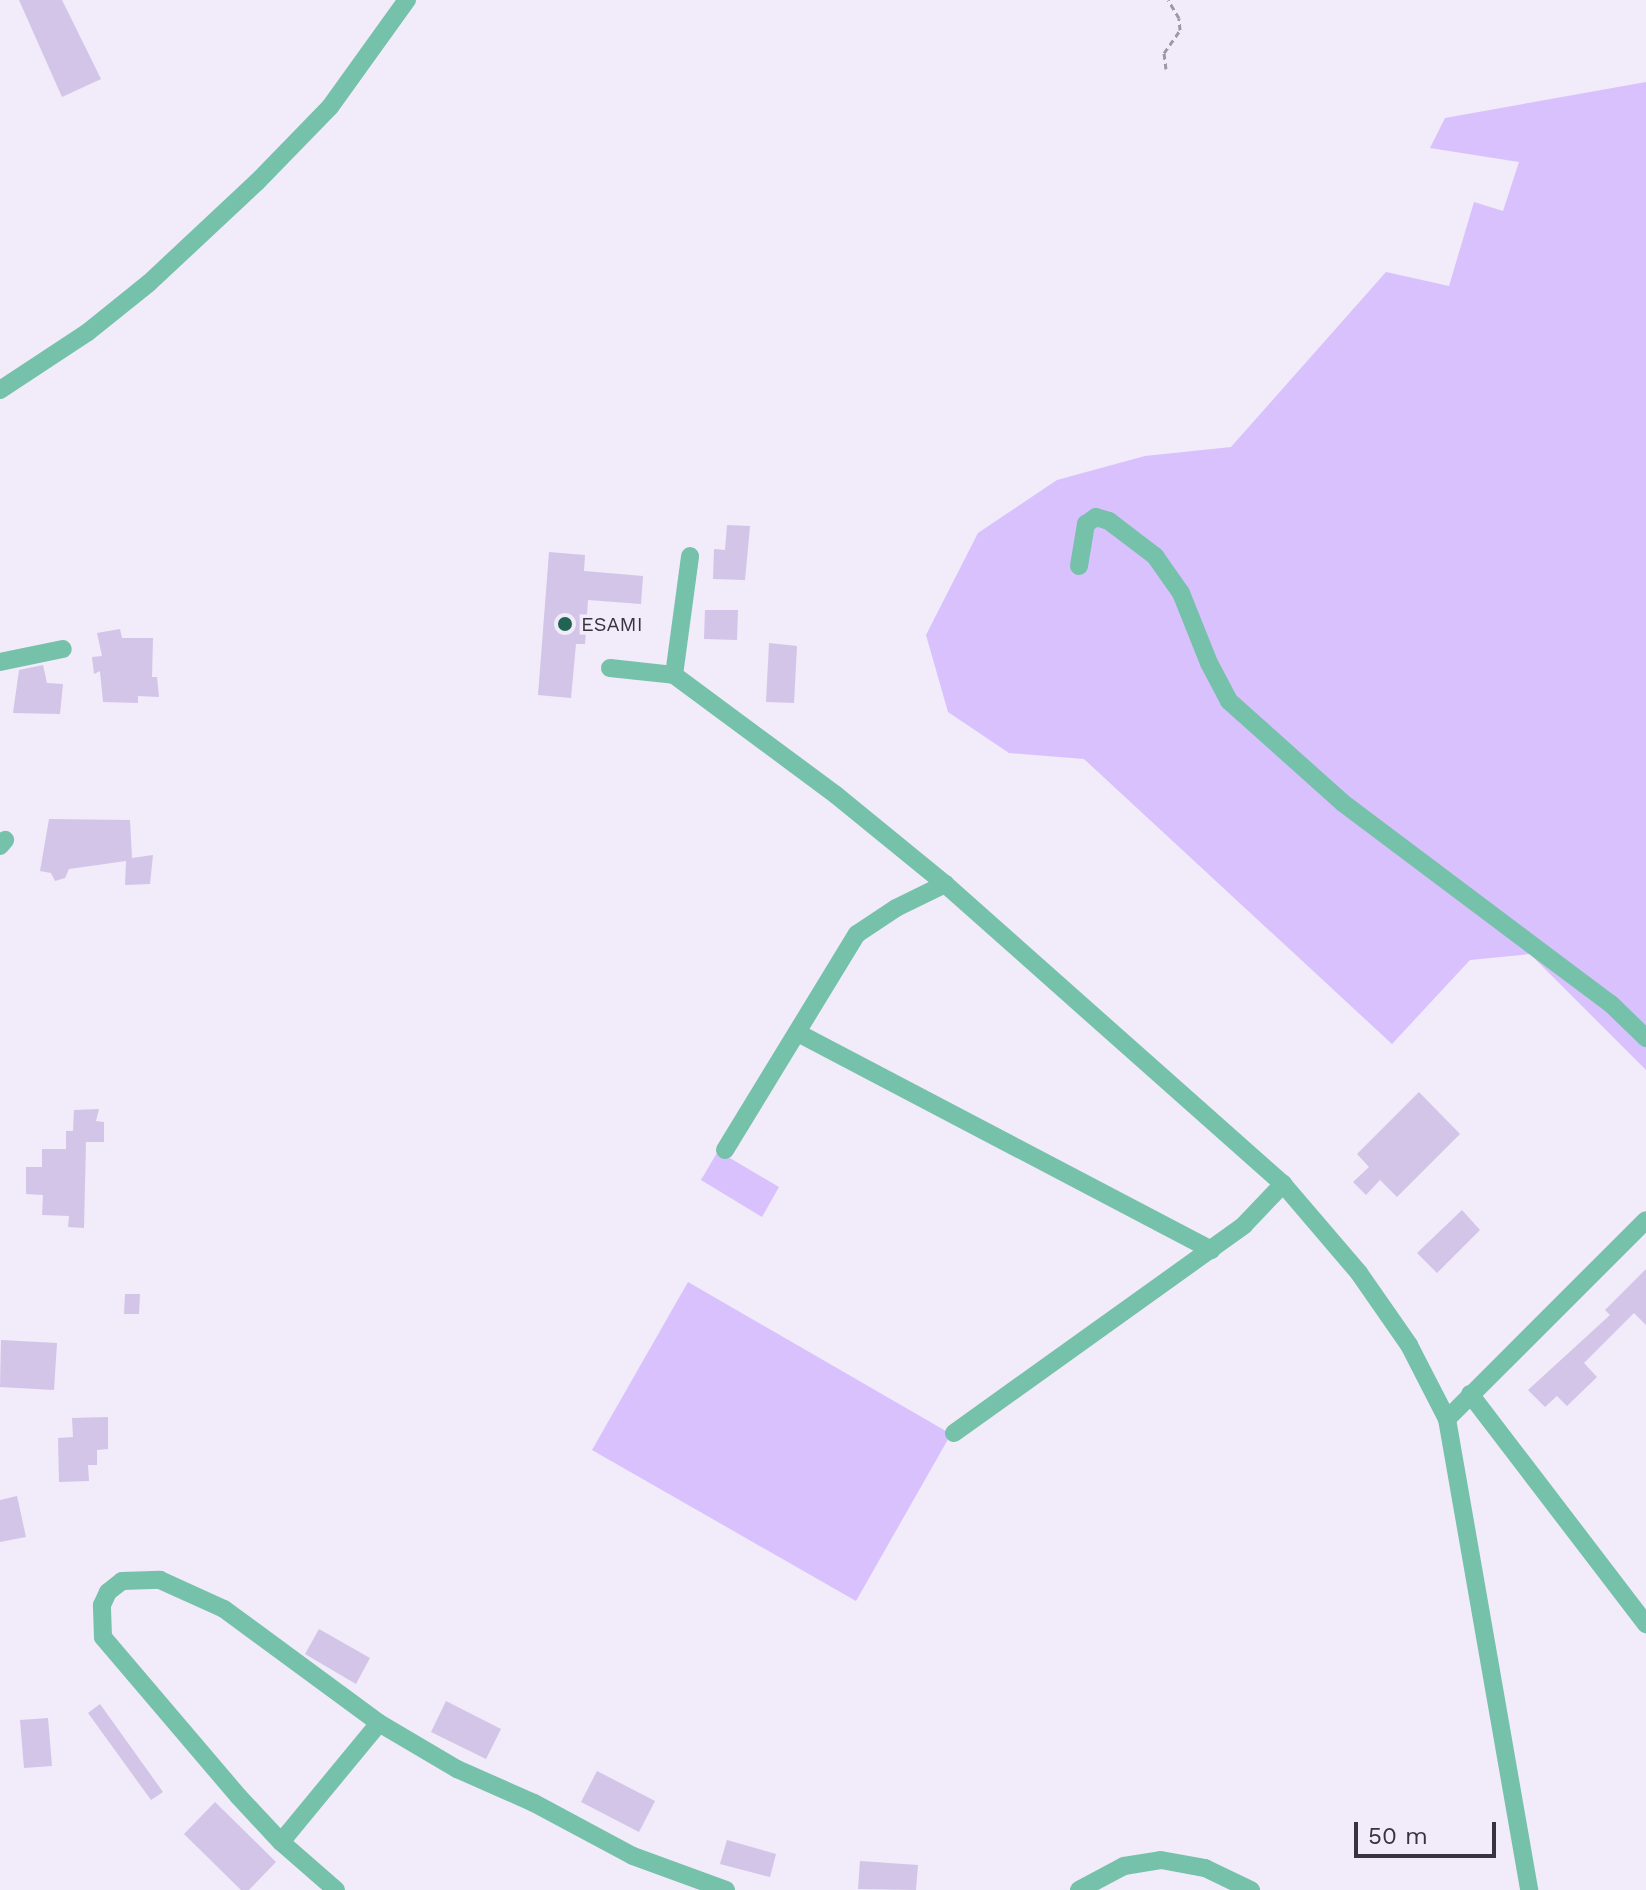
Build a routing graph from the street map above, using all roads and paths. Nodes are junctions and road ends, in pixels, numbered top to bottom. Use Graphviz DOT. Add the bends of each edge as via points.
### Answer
graph roads {
  1 [pos="407,0"];
  2 [pos="1168,0"];
  3 [pos="1166,69"];
  4 [pos="0,390"];
  5 [pos="690,556"];
  6 [pos="1079,566"];
  7 [pos="63,649"];
  8 [pos="0,662"];
  9 [pos="610,668"];
  10 [pos="674,675"];
  11 [pos="945,884"];
  12 [pos="798,1033"];
  13 [pos="1646,1038"];
  14 [pos="725,1150"];
  15 [pos="1283,1184"];
  16 [pos="1646,1220"];
  17 [pos="1211,1250"];
  18 [pos="1470,1394"];
  19 [pos="1447,1419"];
  20 [pos="954,1433"];
  21 [pos="1646,1624"];
  22 [pos="379,1723"];
  23 [pos="281,1842"];
  24 [pos="1086,1889"];
  25 [pos="336,1890"];
  26 [pos="726,1890"];
  27 [pos="1251,1890"];
  28 [pos="1529,1890"];
  1 -- 4 [label="street" via="330,107 257,182 149,283 88,332"];
  2 -- 3 [label="path" via="1180,30 1164,53"];
  5 -- 10 [label="street"];
  6 -- 13 [label="street" via="1086,524 1096,517 1155,556 1181,593 1229,701 1343,803 1611,1004"];
  7 -- 8 [label="street"];
  9 -- 10 [label="street"];
  10 -- 11 [label="street"];
  11 -- 12 [label="street" via="857,934"];
  11 -- 15 [label="street"];
  12 -- 14 [label="street"];
  12 -- 17 [label="street"];
  15 -- 17 [label="street"];
  15 -- 19 [label="street" via="1368,1285 1409,1345"];
  16 -- 18 [label="street"];
  17 -- 20 [label="street"];
  18 -- 19 [label="street"];
  18 -- 21 [label="street"];
  19 -- 28 [label="street"];
  22 -- 23 [label="street"];
  22 -- 23 [label="street" via="224,1609 160,1580 122,1581 108,1592 102,1605 103,1637"];
  22 -- 26 [label="street" via="457,1769 633,1856"];
  23 -- 25 [label="street"];
  24 -- 27 [label="street" via="1124,1866 1161,1860 1205,1868"];
}
